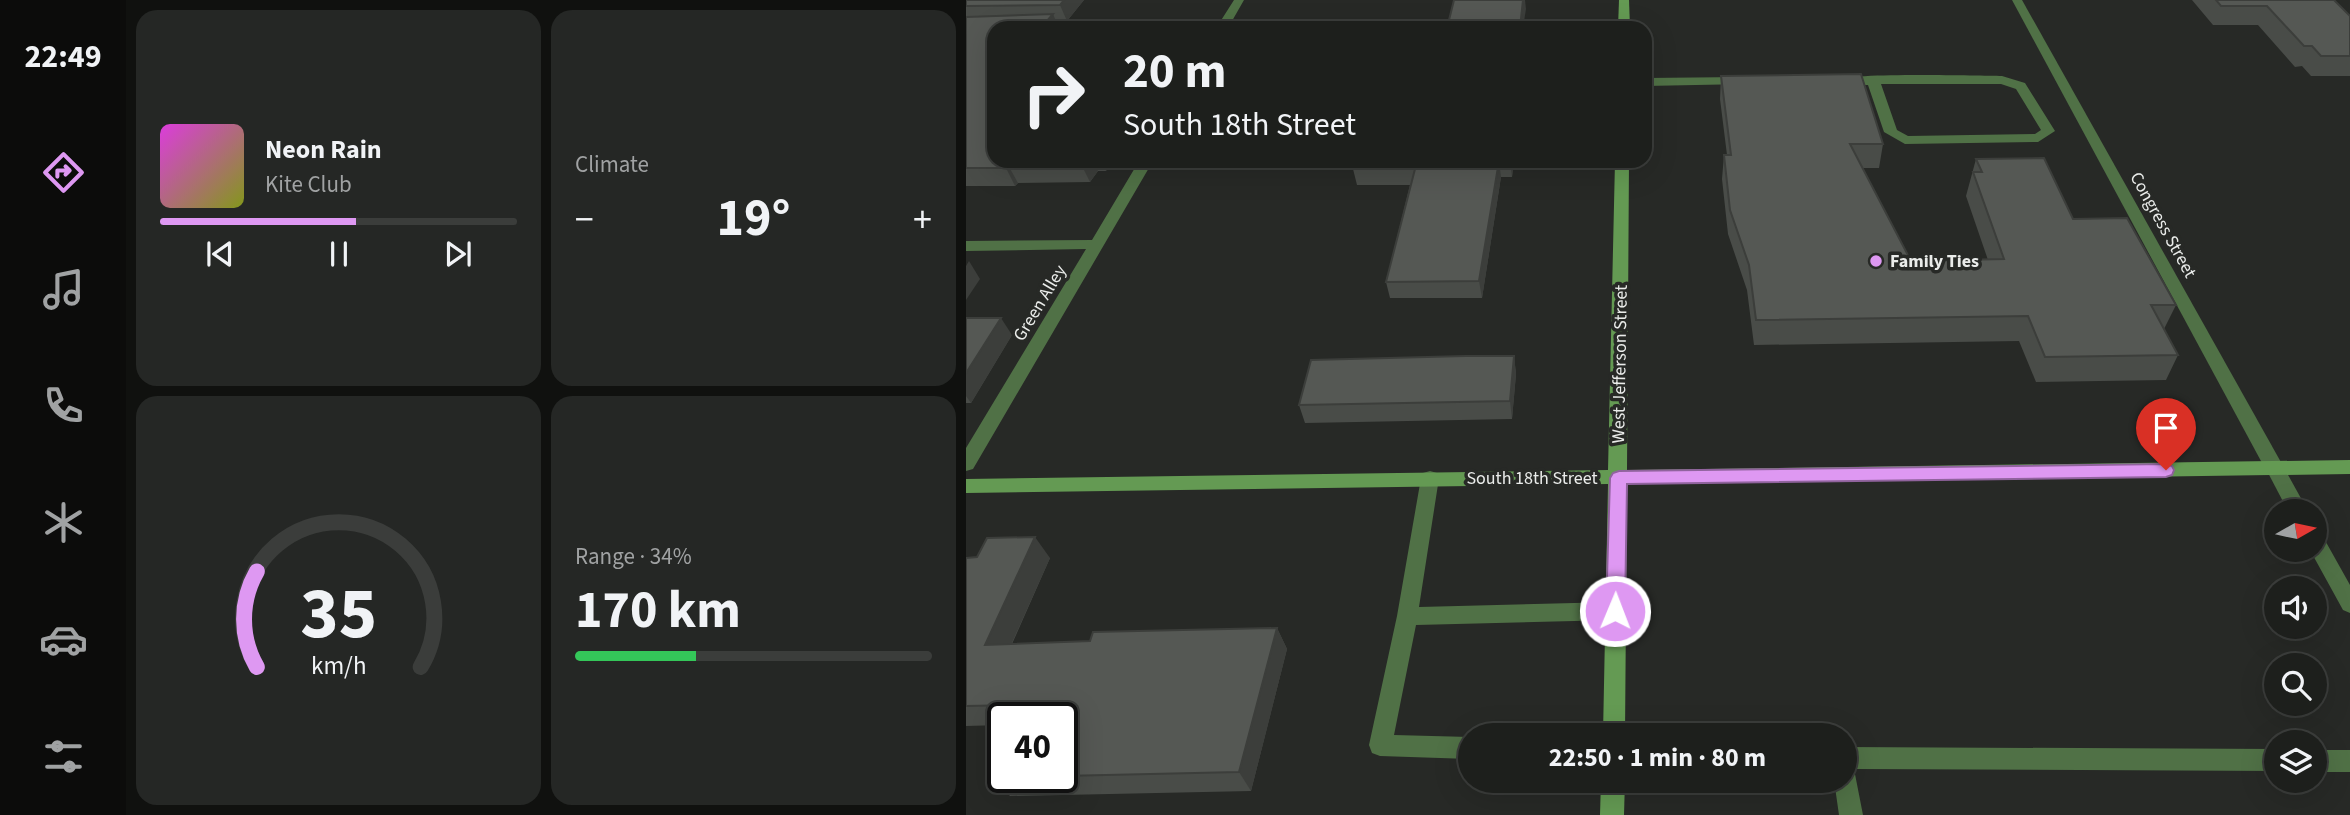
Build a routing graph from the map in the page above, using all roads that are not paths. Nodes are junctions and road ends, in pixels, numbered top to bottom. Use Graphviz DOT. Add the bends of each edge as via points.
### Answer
graph roads {
  1 [pos="1239,0"];
  2 [pos="1624,0"];
  3 [pos="2017,0"];
  4 [pos="1227,21"];
  5 [pos="1624,21"];
  6 [pos="1874,80"];
  7 [pos="1752,81"];
  8 [pos="1833,81"];
  9 [pos="1652,82"];
  10 [pos="1142,168"];
  11 [pos="1622,168"];
  12 [pos="1097,244"];
  13 [pos="966,246"];
  14 [pos="966,464"];
  15 [pos="2350,467"];
  16 [pos="2275,469"];
  17 [pos="1430,478"];
  18 [pos="1619,478"];
  19 [pos="966,486"];
  20 [pos="2291,499"];
  21 [pos="2327,562"];
  22 [pos="2350,604"];
  23 [pos="1615,611"];
  24 [pos="1406,616"];
  25 [pos="1614,723"];
  26 [pos="1458,748"];
  27 [pos="1857,758"];
  28 [pos="2264,760"];
  29 [pos="2327,761"];
  30 [pos="2350,761"];
  31 [pos="1613,793"];
  32 [pos="1847,793"];
  33 [pos="1612,815"];
  34 [pos="1851,815"];
  1 -- 4 [label="street"];
  2 -- 5 [label="street"];
  3 -- 16 [label="street, Congress Street"];
  6 -- 6 [label="street" via="2003,80 2021,86 2048,131 2038,138 1905,140 1891,132"];
  6 -- 8 [label="street"];
  7 -- 9 [label="street"];
  10 -- 12 [label="street, Green Alley"];
  11 -- 18 [label="street, West Jefferson Street"];
  12 -- 13 [label="street"];
  12 -- 14 [label="street, Green Alley"];
  15 -- 16 [label="street, South 18th Street"];
  16 -- 18 [label="street, South 18th Street"];
  16 -- 20 [label="street, Congress Street"];
  17 -- 18 [label="street, South 18th Street"];
  17 -- 19 [label="street, South 18th Street"];
  17 -- 24 [label="street"];
  18 -- 23 [label="street, West Jefferson Street"];
  21 -- 22 [label="street"];
  23 -- 24 [label="street"];
  23 -- 25 [label="street, West Jefferson Street"];
  24 -- 26 [label="street" via="1380,745"];
  27 -- 28 [label="street"];
  29 -- 30 [label="street"];
  31 -- 33 [label="street"];
  32 -- 34 [label="street"];
}
